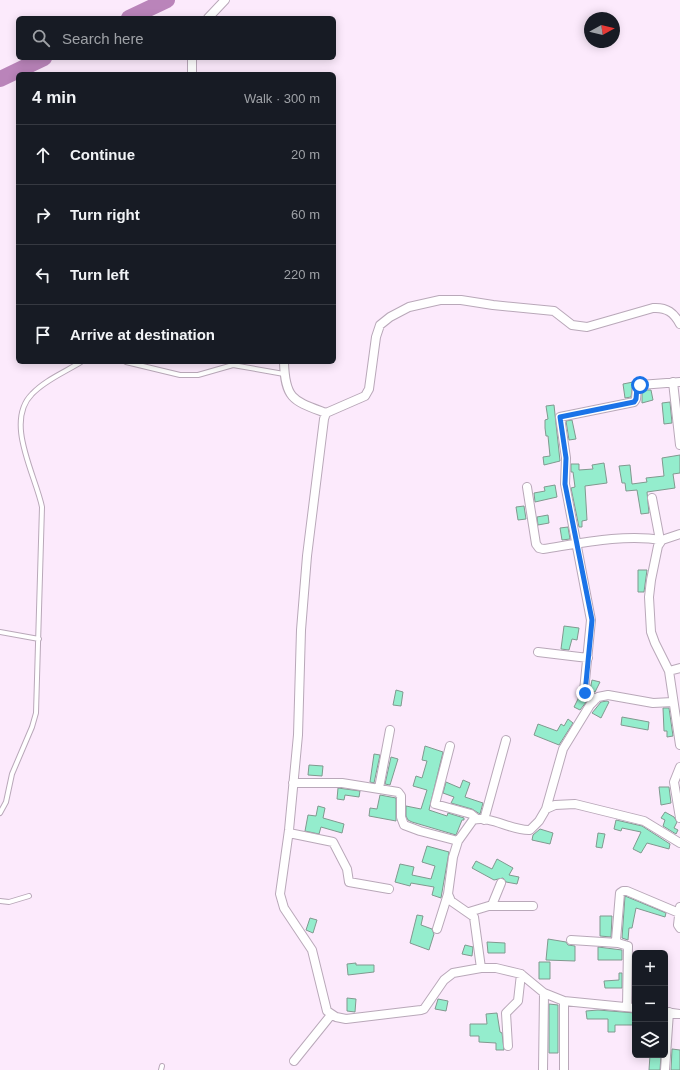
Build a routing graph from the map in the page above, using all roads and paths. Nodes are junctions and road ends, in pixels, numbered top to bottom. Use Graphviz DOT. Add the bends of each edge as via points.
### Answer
graph roads {
  1 [pos="225,0"];
  2 [pos="210,16"];
  3 [pos="192,60"];
  4 [pos="192,72"];
  5 [pos="680,324"];
  6 [pos="78,364"];
  7 [pos="134,364"];
  8 [pos="284,364"];
  9 [pos="284,374"];
  10 [pos="677,382"];
  11 [pos="326,413"];
  12 [pos="680,445"];
  13 [pos="527,487"];
  14 [pos="652,498"];
  15 [pos="680,534"];
  16 [pos="661,540"];
  17 [pos="578,543"];
  18 [pos="0,632"];
  19 [pos="39,639"];
  20 [pos="538,652"];
  21 [pos="588,658"];
  22 [pos="680,668"];
  23 [pos="670,671"];
  24 [pos="596,699"];
  25 [pos="673,702"];
  26 [pos="390,730"];
  27 [pos="506,740"];
  28 [pos="680,745"];
  29 [pos="450,746"];
  30 [pos="680,768"];
  31 [pos="293,783"];
  32 [pos="380,788"];
  33 [pos="546,809"];
  34 [pos="0,813"];
  35 [pos="680,818"];
  36 [pos="480,820"];
  37 [pos="289,833"];
  38 [pos="458,841"];
  39 [pos="680,843"];
  40 [pos="501,883"];
  41 [pos="389,889"];
  42 [pos="448,894"];
  43 [pos="29,896"];
  44 [pos="0,901"];
  45 [pos="491,906"];
  46 [pos="533,906"];
  47 [pos="680,910"];
  48 [pos="469,912"];
  49 [pos="680,928"];
  50 [pos="437,929"];
  51 [pos="571,940"];
  52 [pos="618,942"];
  53 [pos="481,968"];
  54 [pos="521,974"];
  55 [pos="544,993"];
  56 [pos="564,1001"];
  57 [pos="631,1008"];
  58 [pos="668,1012"];
  59 [pos="680,1014"];
  60 [pos="331,1015"];
  61 [pos="667,1022"];
  62 [pos="508,1046"];
  63 [pos="294,1061"];
  64 [pos="543,1070"];
  65 [pos="564,1070"];
  66 [pos="665,1070"];
  1 -- 2 [label="street"];
  3 -- 4 [label="street"];
  5 -- 11 [label="street" via="670,310 663,307 582,327 572,325 554,311 461,300 424,303 403,310 380,325 369,388 365,396"];
  6 -- 19 [label="lane" via="31,395 22,418 25,455 42,507"];
  7 -- 9 [label="lane" via="180,375 198,375 233,365"];
  8 -- 9 [label="street"];
  9 -- 11 [label="street" via="292,397"];
  10 -- 12 [label="street"];
  10 -- 17 [label="street" via="638,385 634,402 560,417 570,519"];
  11 -- 31 [label="street" via="306,556 298,735"];
  13 -- 17 [label="street" via="536,544 539,548"];
  14 -- 16 [label="street"];
  15 -- 16 [label="street"];
  16 -- 17 [label="street" via="640,537"];
  16 -- 23 [label="street" via="656,551 651,580 651,625 655,644"];
  17 -- 21 [label="street" via="592,620"];
  18 -- 19 [label="lane"];
  19 -- 34 [label="lane" via="36,713"];
  20 -- 21 [label="street"];
  21 -- 24 [label="street" via="584,691"];
  22 -- 23 [label="street"];
  23 -- 25 [label="street"];
  24 -- 25 [label="street" via="608,695 653,702"];
  24 -- 33 [label="street" via="563,749"];
  25 -- 28 [label="street"];
  26 -- 32 [label="street"];
  27 -- 36 [label="street"];
  29 -- 36 [label="street" via="435,804 471,814"];
  30 -- 35 [label="street" via="674,782"];
  31 -- 32 [label="street" via="342,783"];
  31 -- 37 [label="street"];
  32 -- 38 [label="street" via="401,794 401,817 404,825"];
  33 -- 36 [label="street" via="530,830"];
  33 -- 39 [label="street" via="555,805 575,804 639,819"];
  36 -- 38 [label="street" via="472,822"];
  37 -- 41 [label="street" via="333,842 347,869 349,882"];
  37 -- 60 [label="street" via="281,900 312,950 327,1011"];
  38 -- 42 [label="street"];
  40 -- 45 [label="street"];
  42 -- 48 [label="street" via="451,901"];
  42 -- 50 [label="street"];
  43 -- 44 [label="lane" via="9,902"];
  45 -- 46 [label="street"];
  45 -- 48 [label="street"];
  47 -- 49 [label="street"];
  47 -- 52 [label="street" via="622,891 616,940"];
  48 -- 53 [label="street" via="474,917"];
  51 -- 52 [label="street"];
  52 -- 57 [label="street" via="628,946"];
  53 -- 54 [label="street" via="496,968"];
  53 -- 60 [label="street" via="453,974 444,980 421,1010 346,1019"];
  54 -- 55 [label="street"];
  54 -- 62 [label="street" via="518,1002 506,1013"];
  55 -- 56 [label="street"];
  55 -- 64 [label="street"];
  56 -- 57 [label="street"];
  56 -- 65 [label="street"];
  58 -- 59 [label="street"];
  60 -- 63 [label="street"];
  61 -- 66 [label="street"];
}
